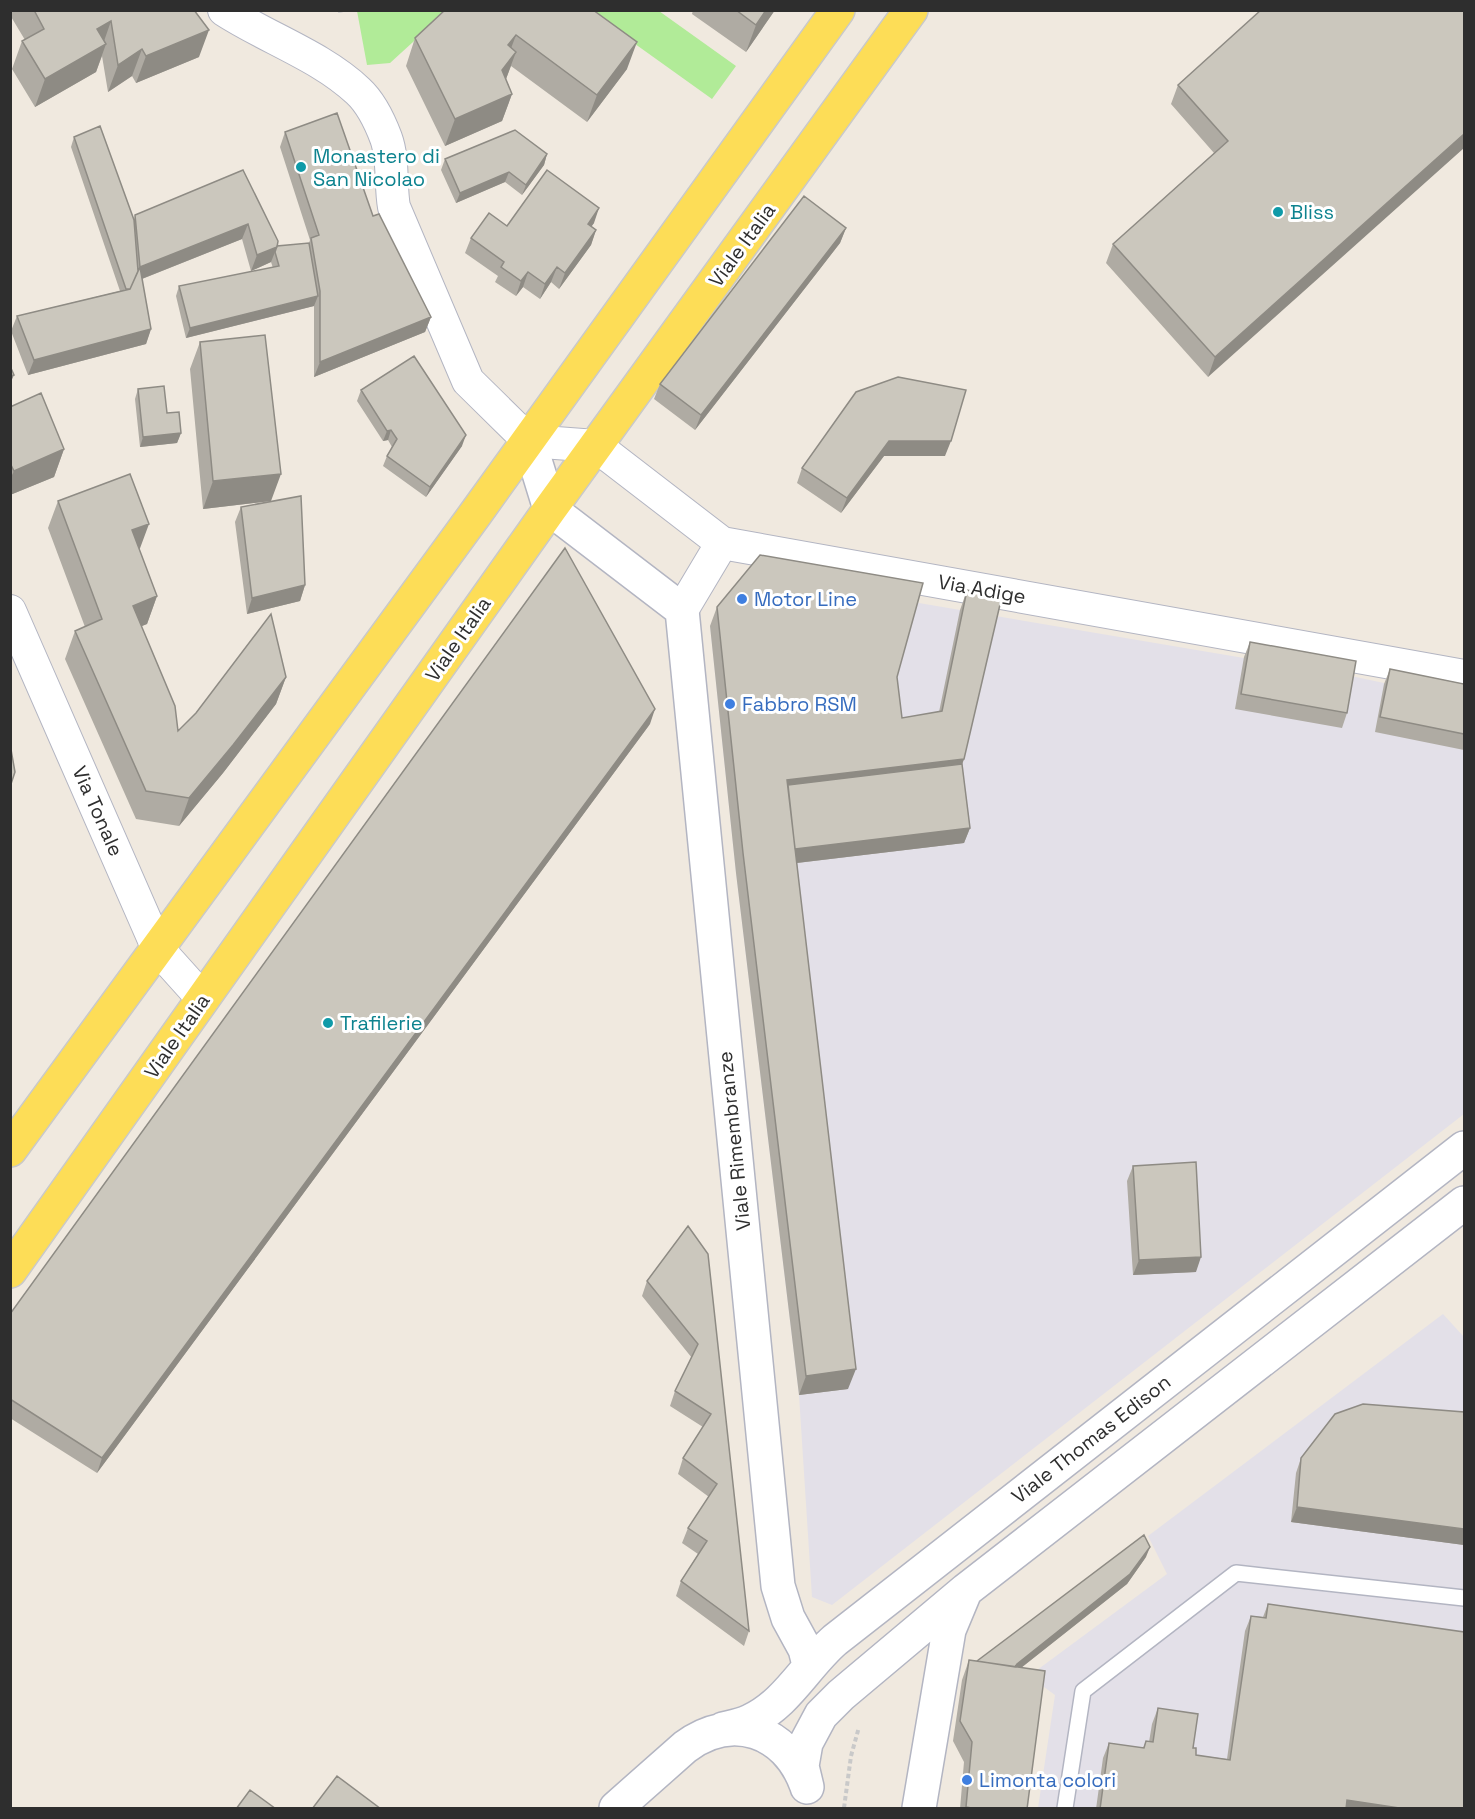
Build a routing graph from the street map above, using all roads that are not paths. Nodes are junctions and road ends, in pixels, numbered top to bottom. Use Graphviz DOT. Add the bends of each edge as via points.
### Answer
graph roads {
  1 [pos="224,10"];
  2 [pos="838,10"];
  3 [pos="911,10"];
  4 [pos="529,441"];
  5 [pos="596,446"];
  6 [pos="550,509"];
  7 [pos="722,543"];
  8 [pos="682,610"];
  9 [pos="10,611"];
  10 [pos="1464,676"];
  11 [pos="158,949"];
  12 [pos="203,999"];
  13 [pos="1464,1148"];
  14 [pos="10,1150"];
  15 [pos="1464,1203"];
  16 [pos="10,1272"];
  17 [pos="966,1590"];
  18 [pos="1464,1598"];
  19 [pos="809,1665"];
  20 [pos="723,1729"];
  21 [pos="807,1798"];
  22 [pos="616,1809"];
  23 [pos="920,1809"];
  24 [pos="1065,1809"];
  1 -- 4 [label="street" via="320,64 358,91 372,109 390,152 394,207 468,381"];
  2 -- 4 [label="main road"];
  3 -- 5 [label="main road, Viale Italia"];
  4 -- 5 [label="street"];
  4 -- 6 [label="street"];
  4 -- 11 [label="main road"];
  5 -- 6 [label="main road, Viale Italia"];
  5 -- 7 [label="street, Via Adige"];
  6 -- 8 [label="street"];
  6 -- 12 [label="main road, Viale Italia"];
  7 -- 8 [label="street"];
  7 -- 10 [label="street, Via Adige"];
  8 -- 19 [label="street, Viale Rimembranze" via="778,1586"];
  9 -- 11 [label="street, Via Tonale"];
  11 -- 12 [label="street, Via Tonale"];
  11 -- 14 [label="main road"];
  12 -- 16 [label="main road, Viale Italia"];
  13 -- 19 [label="street, Viale Thomas Edison" via="835,1640"];
  15 -- 17 [label="street"];
  17 -- 21 [label="street" via="821,1715 804,1752"];
  17 -- 23 [label="street" via="949,1629"];
  18 -- 24 [label="lane" via="1236,1573 1083,1691"];
  19 -- 20 [label="street, Viale Thomas Edison" via="774,1706 748,1722"];
  20 -- 21 [label="street" via="750,1730 776,1742 796,1761"];
  20 -- 22 [label="street, Viale Thomas Edison" via="696,1738"];
}
